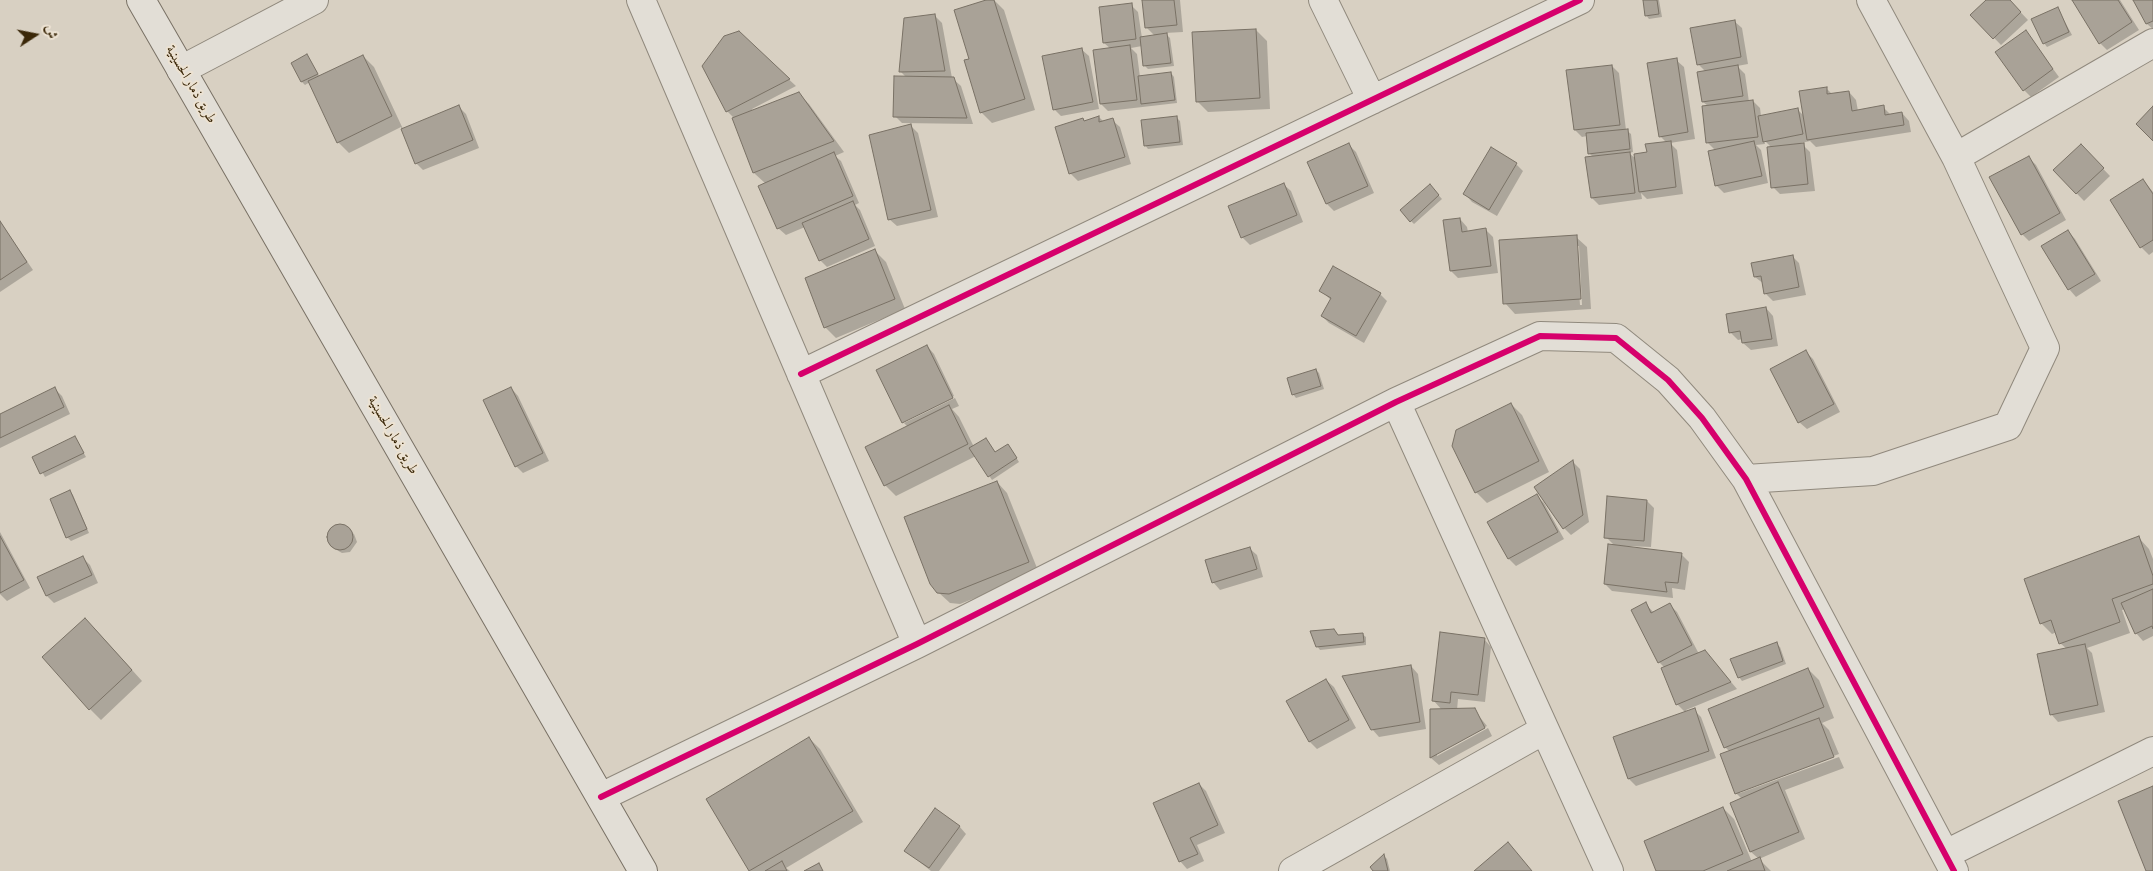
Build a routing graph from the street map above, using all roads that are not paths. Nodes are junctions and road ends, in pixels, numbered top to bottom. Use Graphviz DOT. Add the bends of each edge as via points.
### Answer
graph roads {
  1 [pos="141,0"];
  2 [pos="314,0"];
  3 [pos="641,0"];
  4 [pos="1323,0"];
  5 [pos="1580,0"];
  6 [pos="1871,0"];
  7 [pos="2153,43"];
  8 [pos="181,70"];
  9 [pos="1372,100"];
  10 [pos="1956,157"];
  11 [pos="801,374"];
  12 [pos="1396,402"];
  13 [pos="1746,479"];
  14 [pos="917,644"];
  15 [pos="1544,730"];
  16 [pos="2153,751"];
  17 [pos="601,797"];
  18 [pos="1950,862"];
  19 [pos="643,871"];
  20 [pos="1293,871"];
  21 [pos="1609,871"];
  1 -- 8 [label="street, طريق ذمار الحسينية"];
  2 -- 8 [label="street"];
  3 -- 11 [label="street"];
  4 -- 9 [label="street"];
  5 -- 9 [label="street"];
  6 -- 10 [label="street"];
  7 -- 10 [label="street"];
  8 -- 17 [label="street, طريق ذمار الحسينية"];
  9 -- 11 [label="street"];
  10 -- 13 [label="street" via="2045,348 2008,426 1873,471"];
  11 -- 14 [label="street"];
  12 -- 13 [label="street" via="1540,336 1616,338 1668,380 1702,418"];
  12 -- 14 [label="street"];
  12 -- 15 [label="street"];
  13 -- 18 [label="street"];
  14 -- 17 [label="street"];
  15 -- 20 [label="street"];
  15 -- 21 [label="street"];
  16 -- 18 [label="street"];
  17 -- 19 [label="street, طريق ذمار الحسينية"];
}
